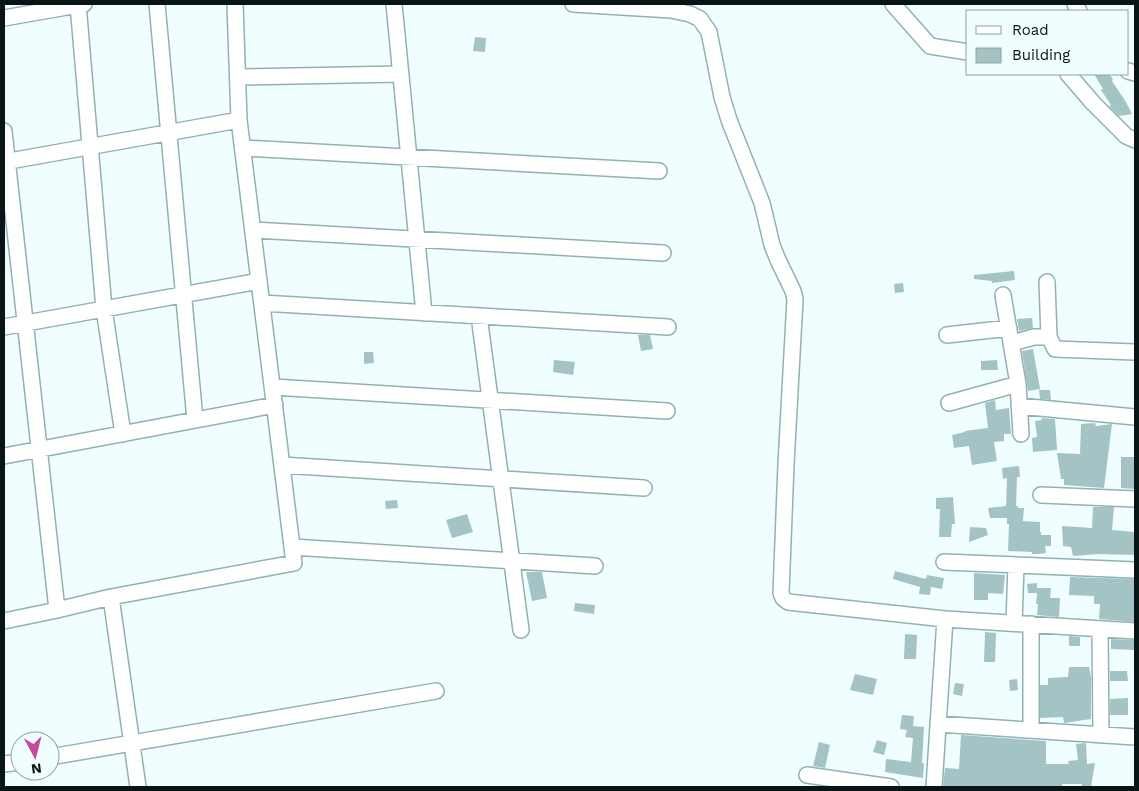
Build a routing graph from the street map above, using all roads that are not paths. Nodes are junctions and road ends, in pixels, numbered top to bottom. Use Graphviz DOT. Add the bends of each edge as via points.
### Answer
graph roads {
  1 [pos="80,4"];
  2 [pos="157,4"];
  3 [pos="235,4"];
  4 [pos="394,4"];
  5 [pos="573,4"];
  6 [pos="893,4"];
  7 [pos="4,18"];
  8 [pos="966,52"];
  9 [pos="401,74"];
  10 [pos="1069,75"];
  11 [pos="238,77"];
  12 [pos="239,120"];
  13 [pos="4,131"];
  14 [pos="170,132"];
  15 [pos="1135,140"];
  16 [pos="90,146"];
  17 [pos="243,148"];
  18 [pos="409,157"];
  19 [pos="5,161"];
  20 [pos="659,171"];
  21 [pos="253,230"];
  22 [pos="417,239"];
  23 [pos="663,253"];
  24 [pos="259,281"];
  25 [pos="1047,282"];
  26 [pos="185,294"];
  27 [pos="1003,295"];
  28 [pos="262,304"];
  29 [pos="104,309"];
  30 [pos="424,313"];
  31 [pos="479,316"];
  32 [pos="25,323"];
  33 [pos="4,327"];
  34 [pos="668,327"];
  35 [pos="1009,328"];
  36 [pos="948,335"];
  37 [pos="1049,337"];
  38 [pos="1012,343"];
  39 [pos="1135,352"];
  40 [pos="1018,384"];
  41 [pos="273,387"];
  42 [pos="490,400"];
  43 [pos="949,403"];
  44 [pos="275,405"];
  45 [pos="1019,406"];
  46 [pos="667,411"];
  47 [pos="1135,417"];
  48 [pos="196,420"];
  49 [pos="123,434"];
  50 [pos="1022,434"];
  51 [pos="39,450"];
  52 [pos="4,456"];
  53 [pos="282,465"];
  54 [pos="501,479"];
  55 [pos="644,488"];
  56 [pos="1041,495"];
  57 [pos="1135,499"];
  58 [pos="292,547"];
  59 [pos="512,561"];
  60 [pos="944,562"];
  61 [pos="1016,565"];
  62 [pos="595,566"];
  63 [pos="1135,570"];
  64 [pos="111,597"];
  65 [pos="57,610"];
  66 [pos="946,618"];
  67 [pos="4,621"];
  68 [pos="1014,623"];
  69 [pos="1030,624"];
  70 [pos="1100,629"];
  71 [pos="521,630"];
  72 [pos="1135,632"];
  73 [pos="436,691"];
  74 [pos="938,724"];
  75 [pos="1031,730"];
  76 [pos="1101,735"];
  77 [pos="1135,737"];
  78 [pos="132,743"];
  79 [pos="60,754"];
  80 [pos="807,775"];
  81 [pos="847,784"];
  82 [pos="138,787"];
  83 [pos="891,787"];
  84 [pos="934,787"];
  1 -- 7 [label="street"];
  1 -- 16 [label="street"];
  2 -- 14 [label="street"];
  3 -- 11 [label="street"];
  4 -- 9 [label="street"];
  5 -- 66 [label="street" via="671,10 700,19 709,32 728,120 762,203 772,245 795,299 782,598 788,602"];
  6 -- 8 [label="street" via="930,46"];
  9 -- 11 [label="street"];
  9 -- 18 [label="street"];
  10 -- 15 [label="street" via="1126,136"];
  11 -- 12 [label="street"];
  12 -- 14 [label="street"];
  12 -- 17 [label="street"];
  13 -- 19 [label="street"];
  14 -- 16 [label="street"];
  14 -- 26 [label="street"];
  16 -- 19 [label="street"];
  16 -- 29 [label="street"];
  17 -- 18 [label="street"];
  17 -- 21 [label="street"];
  18 -- 20 [label="street"];
  18 -- 22 [label="street"];
  19 -- 32 [label="street"];
  21 -- 22 [label="street"];
  21 -- 24 [label="street"];
  22 -- 23 [label="street"];
  22 -- 30 [label="street"];
  24 -- 26 [label="street"];
  24 -- 28 [label="street"];
  25 -- 37 [label="street"];
  26 -- 29 [label="street"];
  26 -- 48 [label="street"];
  27 -- 35 [label="street"];
  28 -- 30 [label="street"];
  28 -- 41 [label="street"];
  29 -- 32 [label="street"];
  29 -- 49 [label="street"];
  30 -- 31 [label="street"];
  31 -- 34 [label="street"];
  31 -- 42 [label="street"];
  32 -- 33 [label="street"];
  32 -- 51 [label="street"];
  35 -- 36 [label="street"];
  35 -- 38 [label="street"];
  37 -- 38 [label="street" via="1034,336"];
  37 -- 39 [label="street" via="1055,349"];
  38 -- 40 [label="street"];
  40 -- 43 [label="street"];
  40 -- 45 [label="street"];
  41 -- 42 [label="street"];
  41 -- 44 [label="street"];
  42 -- 46 [label="street"];
  42 -- 54 [label="street"];
  44 -- 48 [label="street"];
  44 -- 53 [label="street"];
  45 -- 47 [label="street"];
  45 -- 50 [label="street"];
  48 -- 49 [label="street"];
  49 -- 51 [label="street"];
  51 -- 52 [label="street"];
  51 -- 65 [label="street"];
  53 -- 54 [label="street"];
  53 -- 58 [label="street"];
  54 -- 55 [label="street"];
  54 -- 59 [label="street"];
  56 -- 57 [label="street"];
  58 -- 59 [label="street"];
  58 -- 64 [label="street" via="294,563"];
  59 -- 62 [label="street"];
  59 -- 71 [label="street"];
  60 -- 61 [label="street"];
  61 -- 63 [label="street"];
  61 -- 68 [label="street"];
  64 -- 65 [label="street"];
  64 -- 78 [label="street"];
  65 -- 67 [label="street"];
  66 -- 68 [label="street"];
  66 -- 74 [label="street"];
  68 -- 69 [label="street"];
  69 -- 70 [label="street"];
  69 -- 75 [label="street"];
  70 -- 72 [label="street"];
  70 -- 76 [label="street"];
  73 -- 78 [label="street"];
  74 -- 75 [label="street"];
  74 -- 84 [label="street"];
  75 -- 76 [label="street"];
  76 -- 77 [label="street"];
  78 -- 79 [label="street"];
  78 -- 82 [label="street"];
  80 -- 81 [label="street"];
  81 -- 83 [label="street"];
}
